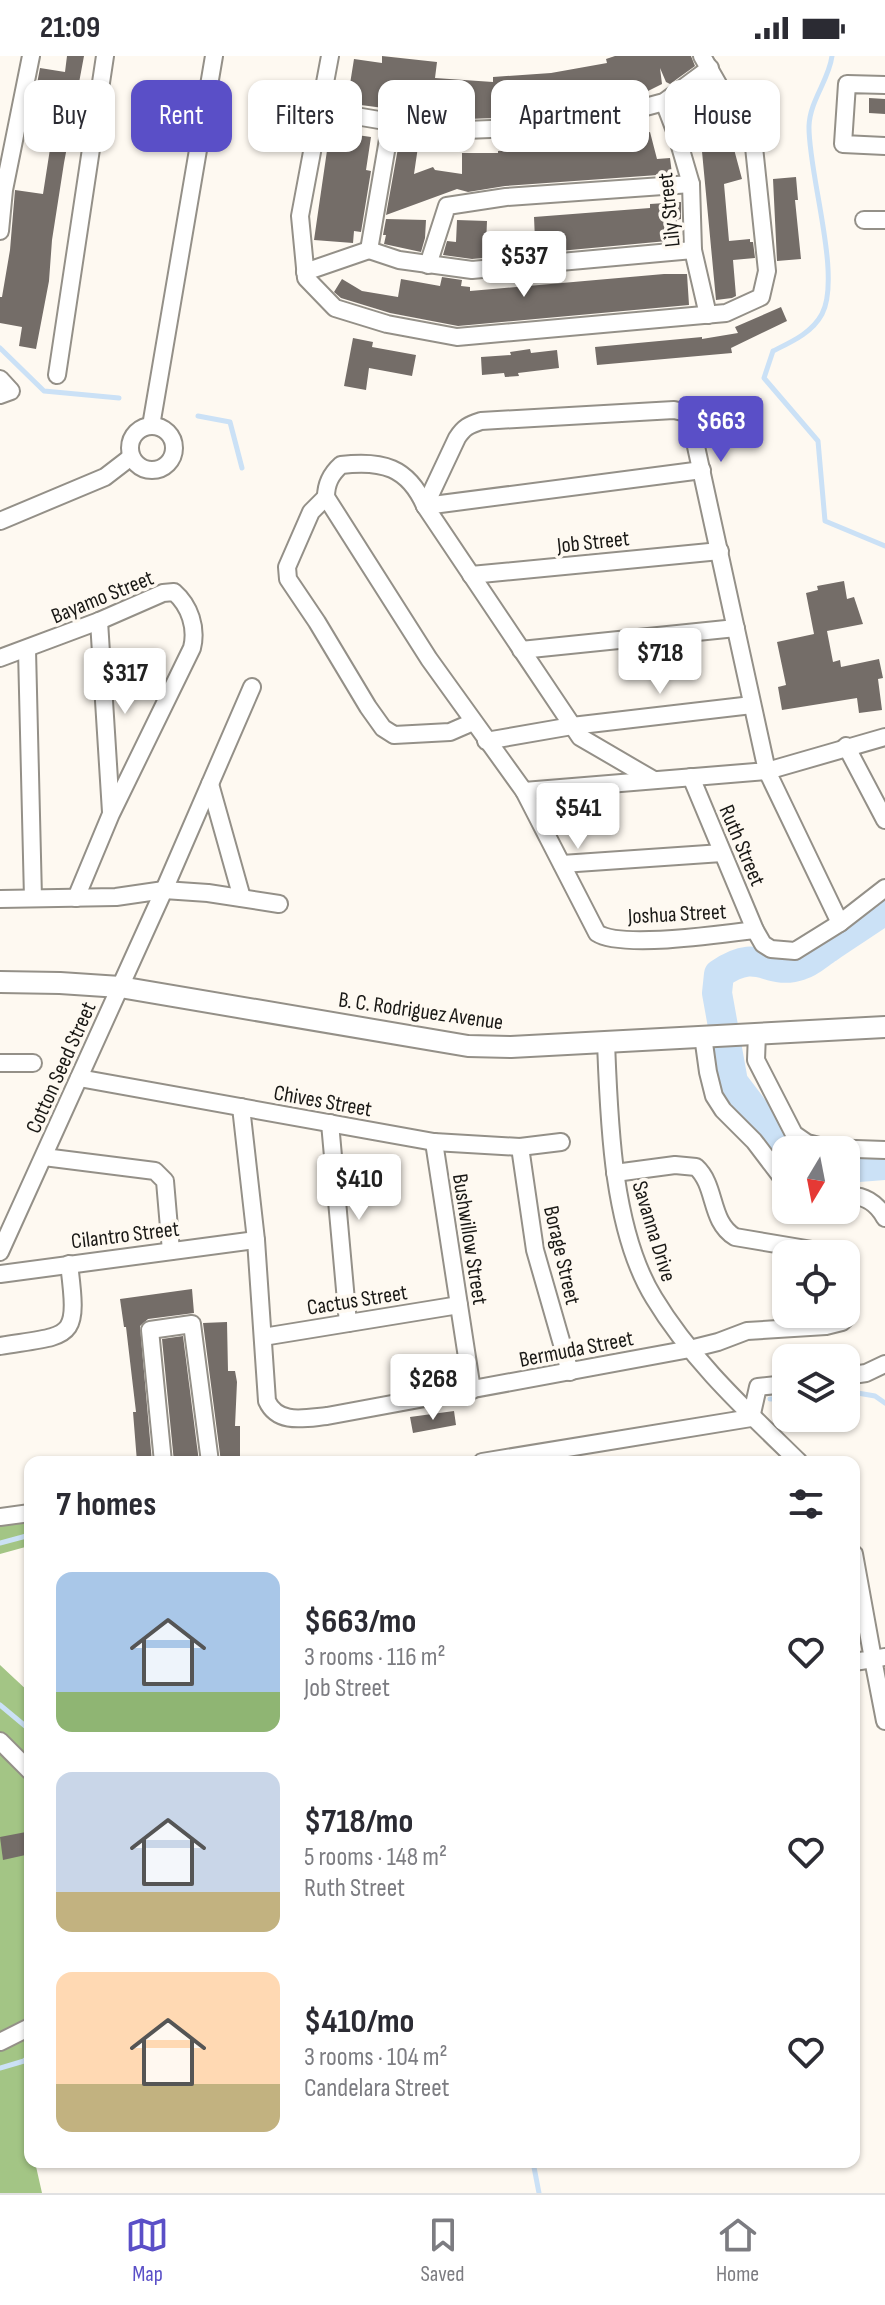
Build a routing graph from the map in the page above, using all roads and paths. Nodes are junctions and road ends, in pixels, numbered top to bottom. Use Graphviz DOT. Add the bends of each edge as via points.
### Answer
graph roads {
  1 [pos="31,56"];
  2 [pos="105,56"];
  3 [pos="214,56"];
  4 [pos="330,56"];
  5 [pos="706,62"];
  6 [pos="326,80"];
  7 [pos="885,85"];
  8 [pos="664,102"];
  9 [pos="475,130"];
  10 [pos="885,146"];
  11 [pos="312,152"];
  12 [pos="386,152"];
  13 [pos="691,184"];
  14 [pos="2,190"];
  15 [pos="864,220"];
  16 [pos="885,220"];
  17 [pos="0,231"];
  18 [pos="369,250"];
  19 [pos="693,250"];
  20 [pos="428,265"];
  21 [pos="305,272"];
  22 [pos="708,315"];
  23 [pos="57,375"];
  24 [pos="0,379"];
  25 [pos="0,395"];
  26 [pos="151,426"];
  27 [pos="131,457"];
  28 [pos="702,470"];
  29 [pos="326,497"];
  30 [pos="425,506"];
  31 [pos="0,521"];
  32 [pos="720,551"];
  33 [pos="471,575"];
  34 [pos="99,621"];
  35 [pos="736,628"];
  36 [pos="27,650"];
  37 [pos="521,650"];
  38 [pos="0,658"];
  39 [pos="252,687"];
  40 [pos="752,705"];
  41 [pos="473,722"];
  42 [pos="572,726"];
  43 [pos="885,737"];
  44 [pos="486,741"];
  45 [pos="846,746"];
  46 [pos="767,771"];
  47 [pos="691,777"];
  48 [pos="654,780"];
  49 [pos="210,784"];
  50 [pos="524,791"];
  51 [pos="111,814"];
  52 [pos="885,820"];
  53 [pos="722,853"];
  54 [pos="562,864"];
  55 [pos="885,888"];
  56 [pos="164,890"];
  57 [pos="33,898"];
  58 [pos="76,898"];
  59 [pos="242,898"];
  60 [pos="0,899"];
  61 [pos="279,904"];
  62 [pos="840,923"];
  63 [pos="755,930"];
  64 [pos="0,982"];
  65 [pos="120,987"];
  66 [pos="885,1027"];
  67 [pos="754,1033"];
  68 [pos="706,1036"];
  69 [pos="606,1042"];
  70 [pos="0,1063"];
  71 [pos="33,1063"];
  72 [pos="79,1078"];
  73 [pos="241,1107"];
  74 [pos="330,1123"];
  75 [pos="434,1142"];
  76 [pos="561,1142"];
  77 [pos="520,1147"];
  78 [pos="885,1150"];
  79 [pos="44,1157"];
  80 [pos="772,1165"];
  81 [pos="615,1173"];
  82 [pos="860,1197"];
  83 [pos="885,1218"];
  84 [pos="256,1240"];
  85 [pos="772,1243"];
  86 [pos="171,1251"];
  87 [pos="0,1252"];
  88 [pos="69,1264"];
  89 [pos="0,1274"];
  90 [pos="459,1305"];
  91 [pos="348,1323"];
  92 [pos="794,1328"];
  93 [pos="263,1337"];
  94 [pos="0,1346"];
  95 [pos="690,1349"];
  96 [pos="885,1364"];
  97 [pos="570,1372"];
  98 [pos="860,1374"];
  99 [pos="772,1386"];
  100 [pos="472,1390"];
  101 [pos="751,1418"];
  102 [pos="162,1456"];
  103 [pos="209,1456"];
  104 [pos="519,1456"];
  105 [pos="793,1456"];
  106 [pos="24,1514"];
  107 [pos="0,1517"];
  108 [pos="860,1592"];
  109 [pos="879,1658"];
  110 [pos="885,1721"];
  111 [pos="0,1741"];
  112 [pos="24,1765"];
  113 [pos="24,2030"];
  114 [pos="0,2042"];
  1 -- 14 [label="street"];
  2 -- 23 [label="street"];
  3 -- 26 [label="street"];
  4 -- 6 [label="street"];
  5 -- 8 [label="street"];
  5 -- 22 [label="street" via="754,147 767,271 761,297"];
  7 -- 10 [label="street" via="847,84 843,144"];
  8 -- 9 [label="street" via="575,126"];
  8 -- 13 [label="street, Lily Street"];
  11 -- 21 [label="street" via="300,216"];
  12 -- 18 [label="street"];
  13 -- 19 [label="street, Lily Street"];
  13 -- 20 [label="street" via="447,206"];
  14 -- 17 [label="street"];
  15 -- 16 [label="street"];
  18 -- 20 [label="street"];
  18 -- 21 [label="street"];
  19 -- 20 [label="street" via="472,270"];
  19 -- 22 [label="street, Lily Street"];
  21 -- 22 [label="street" via="335,308 457,337"];
  24 -- 25 [label="street" via="11,391"];
  26 -- 27 [label="street" via="133,436"];
  26 -- 27 [label="street" via="174,442 169,463 156,470 142,468"];
  27 -- 31 [label="street" via="105,477"];
  28 -- 30 [label="street"];
  28 -- 30 [label="street" via="690,419 682,411 481,421 463,428"];
  28 -- 32 [label="street"];
  29 -- 30 [label="street" via="332,473 341,465 378,465 410,479"];
  29 -- 41 [label="street"];
  29 -- 41 [label="street" via="311,512 287,567 288,579 368,707 394,735 450,732"];
  30 -- 33 [label="street"];
  32 -- 33 [label="street, Job Street"];
  32 -- 35 [label="street"];
  33 -- 37 [label="street"];
  34 -- 36 [label="street, Bayamo Street"];
  34 -- 51 [label="street"];
  34 -- 51 [label="street, Bayamo Street" via="174,592 194,628 192,648"];
  35 -- 37 [label="street"];
  35 -- 40 [label="street"];
  36 -- 38 [label="street, Bayamo Street"];
  36 -- 57 [label="street"];
  37 -- 42 [label="street"];
  39 -- 49 [label="street, Cotton Seed Street"];
  40 -- 42 [label="street"];
  40 -- 46 [label="street"];
  41 -- 44 [label="street"];
  42 -- 44 [label="street"];
  42 -- 48 [label="street" via="592,746"];
  43 -- 45 [label="street"];
  44 -- 50 [label="street"];
  45 -- 46 [label="street"];
  45 -- 52 [label="street"];
  46 -- 47 [label="street"];
  46 -- 62 [label="street"];
  47 -- 48 [label="street"];
  47 -- 53 [label="street, Ruth Street"];
  48 -- 50 [label="street"];
  49 -- 56 [label="street, Cotton Seed Street"];
  49 -- 59 [label="street"];
  50 -- 54 [label="street"];
  51 -- 58 [label="street, Bayamo Street"];
  53 -- 54 [label="street"];
  53 -- 63 [label="street, Ruth Street"];
  54 -- 63 [label="street, Joshua Street" via="602,936 692,938"];
  55 -- 62 [label="street"];
  56 -- 58 [label="street"];
  56 -- 59 [label="street"];
  56 -- 65 [label="street, Cotton Seed Street"];
  57 -- 58 [label="street"];
  57 -- 60 [label="street"];
  59 -- 61 [label="street"];
  62 -- 63 [label="street" via="786,952 763,944"];
  64 -- 65 [label="street, B. C. Rodriguez Avenue"];
  65 -- 69 [label="street, B. C. Rodriguez Avenue" via="468,1046"];
  65 -- 72 [label="street, Cotton Seed Street"];
  66 -- 67 [label="street, B. C. Rodriguez Avenue"];
  67 -- 68 [label="street, B. C. Rodriguez Avenue"];
  67 -- 78 [label="street" via="756,1060 794,1134 827,1148"];
  68 -- 69 [label="street, B. C. Rodriguez Avenue"];
  68 -- 80 [label="street" via="714,1096"];
  69 -- 81 [label="street, Savanna Drive"];
  70 -- 71 [label="street"];
  72 -- 73 [label="street, Chives Street"];
  72 -- 79 [label="street, Cotton Seed Street"];
  73 -- 74 [label="street, Chives Street"];
  73 -- 84 [label="street"];
  74 -- 75 [label="street, Chives Street"];
  74 -- 91 [label="street"];
  75 -- 77 [label="street, Chives Street"];
  75 -- 90 [label="street, Bushwillow Street"];
  76 -- 77 [label="street, Chives Street"];
  77 -- 97 [label="street, Borage Street" via="535,1250"];
  79 -- 86 [label="street" via="155,1171 165,1181"];
  79 -- 87 [label="street, Cotton Seed Street"];
  81 -- 85 [label="street" via="696,1167 726,1231"];
  81 -- 95 [label="street, Savanna Drive" via="652,1296"];
  82 -- 83 [label="street" via="872,1201"];
  84 -- 86 [label="street, Cilantro Street"];
  84 -- 93 [label="street"];
  86 -- 88 [label="street, Cilantro Street"];
  88 -- 89 [label="street, Cilantro Street"];
  88 -- 94 [label="street" via="71,1325 52,1338"];
  90 -- 91 [label="street, Cactus Street"];
  90 -- 100 [label="street, Bushwillow Street"];
  91 -- 93 [label="street, Cactus Street"];
  92 -- 95 [label="street, Bermuda Street" via="747,1331"];
  93 -- 100 [label="street, Bermuda Street" via="267,1401 280,1416 327,1416"];
  95 -- 97 [label="street, Bermuda Street"];
  95 -- 101 [label="street, Savanna Drive"];
  96 -- 98 [label="street"];
  97 -- 100 [label="street, Bermuda Street"];
  99 -- 101 [label="street" via="758,1387"];
  101 -- 104 [label="street"];
  101 -- 105 [label="street, Savanna Drive"];
  102 -- 103 [label="street" via="150,1330 192,1324"];
  106 -- 107 [label="street"];
  108 -- 109 [label="street"];
  109 -- 110 [label="street"];
  111 -- 112 [label="street"];
  113 -- 114 [label="street"];
}
